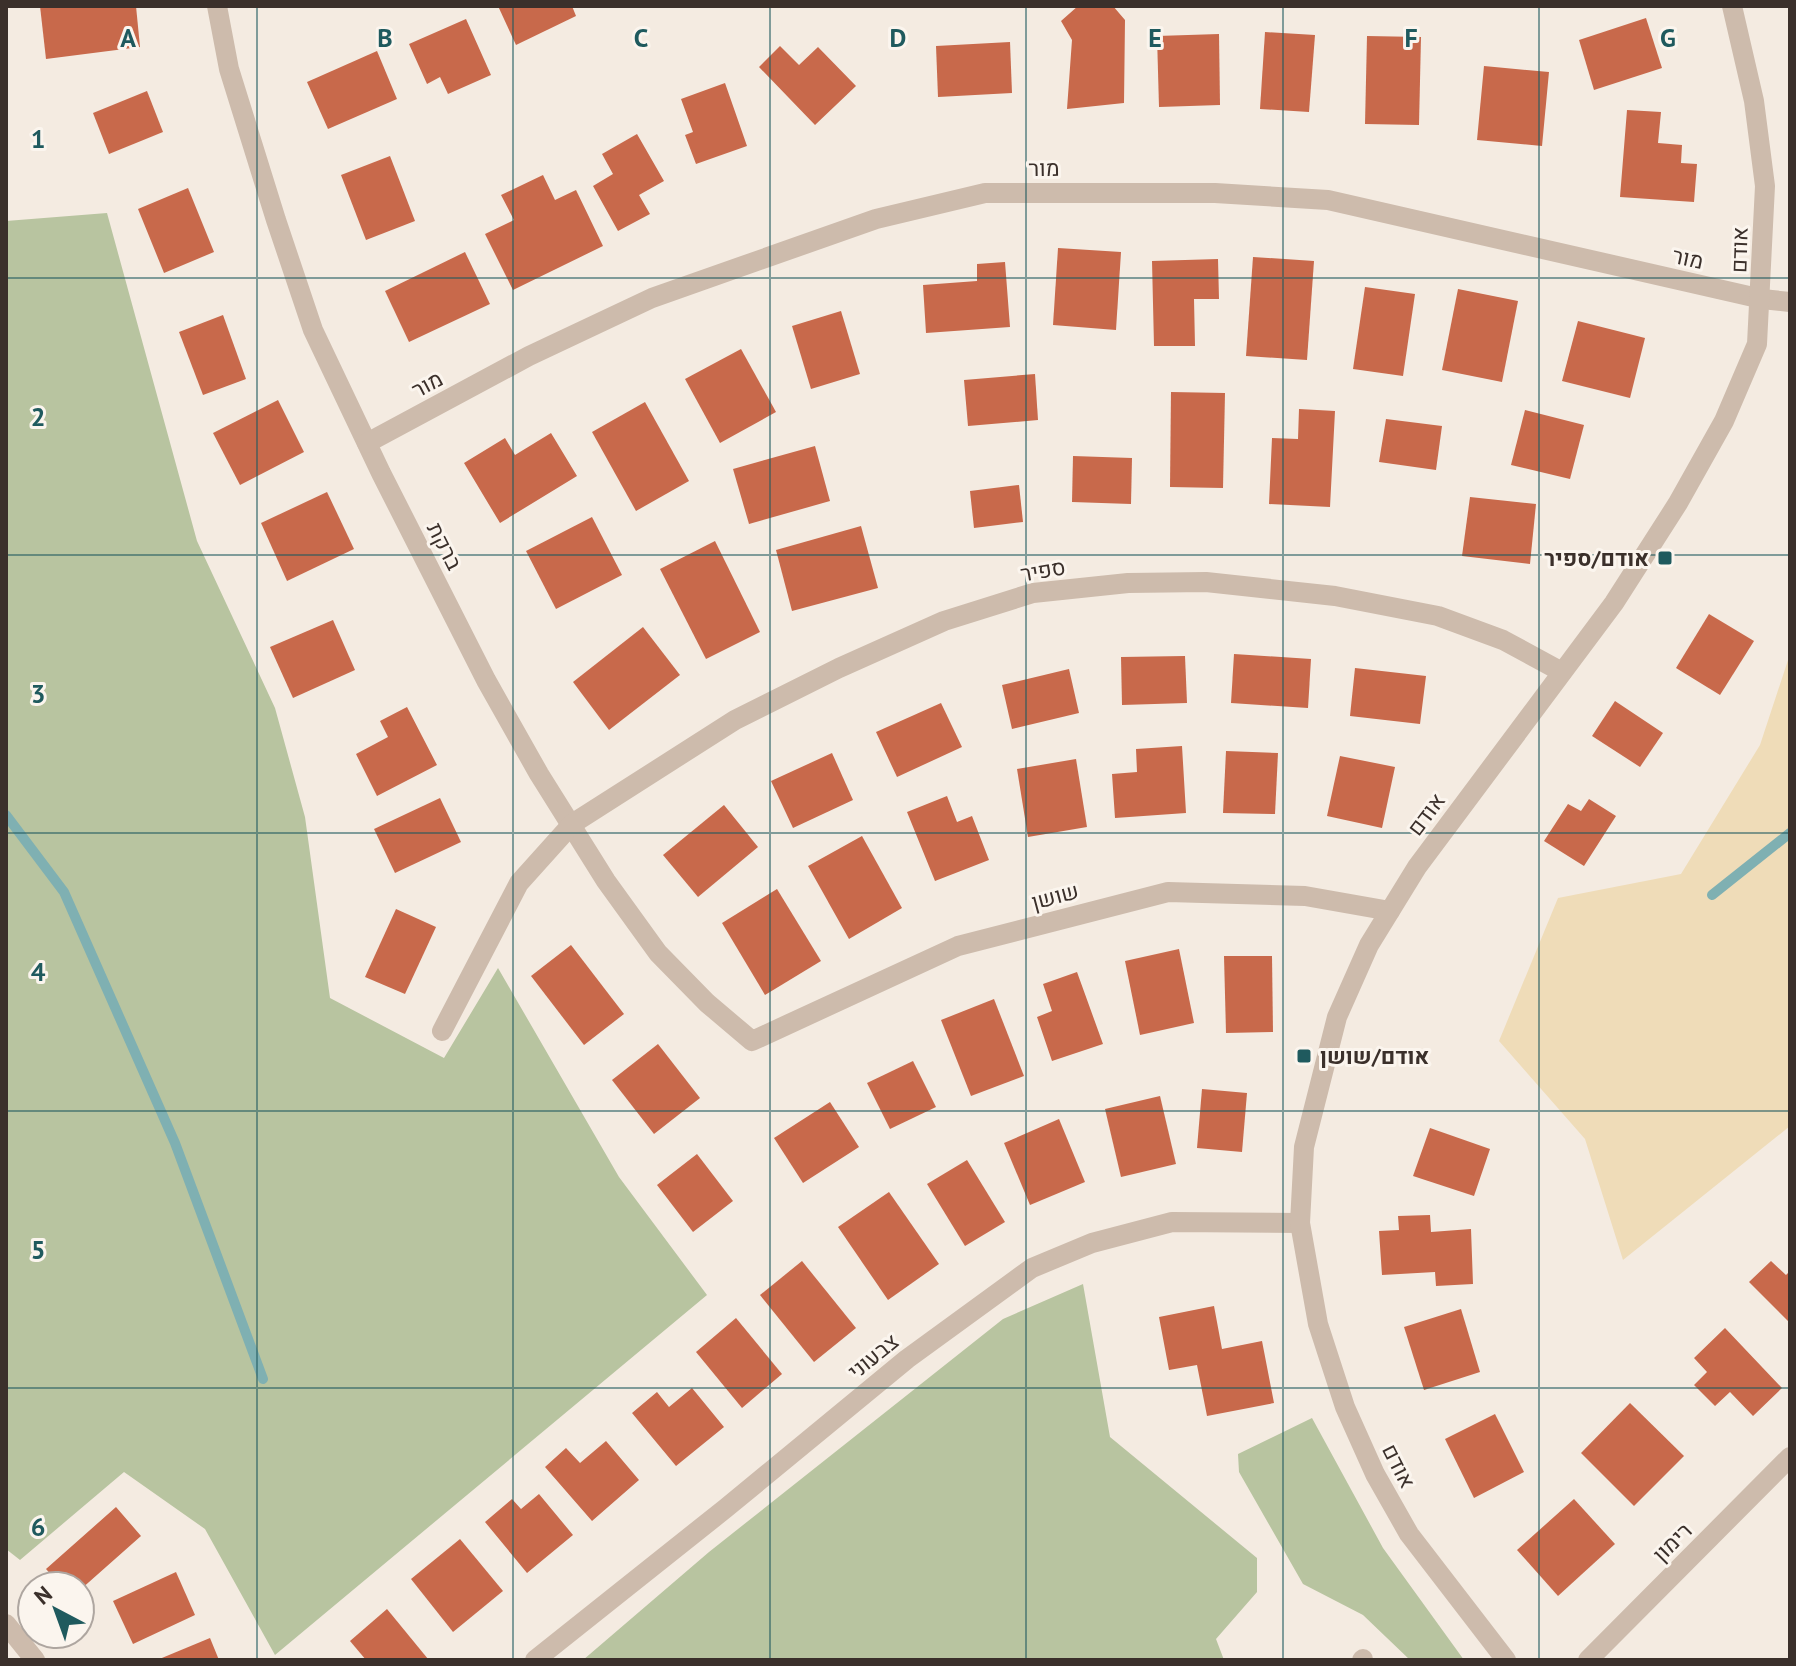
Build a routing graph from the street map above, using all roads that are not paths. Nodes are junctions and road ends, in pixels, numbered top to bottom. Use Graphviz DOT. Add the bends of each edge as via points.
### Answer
graph roads {
  1 [pos="217,6"];
  2 [pos="1732,6"];
  3 [pos="1762,299"];
  4 [pos="1790,302"];
  5 [pos="367,443"];
  6 [pos="1562,672"];
  7 [pos="572,824"];
  8 [pos="1390,911"];
  9 [pos="442,1031"];
  10 [pos="752,1041"];
  11 [pos="1300,1223"];
  12 [pos="1790,1457"];
  13 [pos="6,1624"];
  14 [pos="35,1660"];
  15 [pos="535,1660"];
  16 [pos="1506,1660"];
  17 [pos="1588,1660"];
  1 -- 5 [label="street, ברקת" via="229,69 313,330"];
  2 -- 3 [label="street, אודם" via="1754,101 1765,186"];
  3 -- 4 [label="street, מור"];
  3 -- 5 [label="street, מור" via="1328,200 1215,193 985,193 876,219 652,298 529,356"];
  3 -- 6 [label="street, אודם" via="1757,344 1724,421 1614,603"];
  5 -- 7 [label="street, ברקת" via="486,680"];
  6 -- 7 [label="street, ספיר" via="1503,640 1438,616 1335,596 1206,582 1033,593 944,621 748,713"];
  6 -- 8 [label="street, אודם"];
  7 -- 9 [label="street, ספיר" via="519,883"];
  7 -- 10 [label="street, ברקת" via="658,953"];
  8 -- 10 [label="street, שושן" via="1305,896 1168,892 958,946"];
  8 -- 11 [label="street, אודם" via="1337,1017 1304,1147"];
  11 -- 15 [label="street, צבעוני" via="1172,1222 1092,1243 1032,1268 907,1359"];
  11 -- 16 [label="street, אודם" via="1318,1324 1345,1407 1375,1474 1409,1534"];
  12 -- 17 [label="street, רימון"];
  13 -- 14 [label="street"];
}
